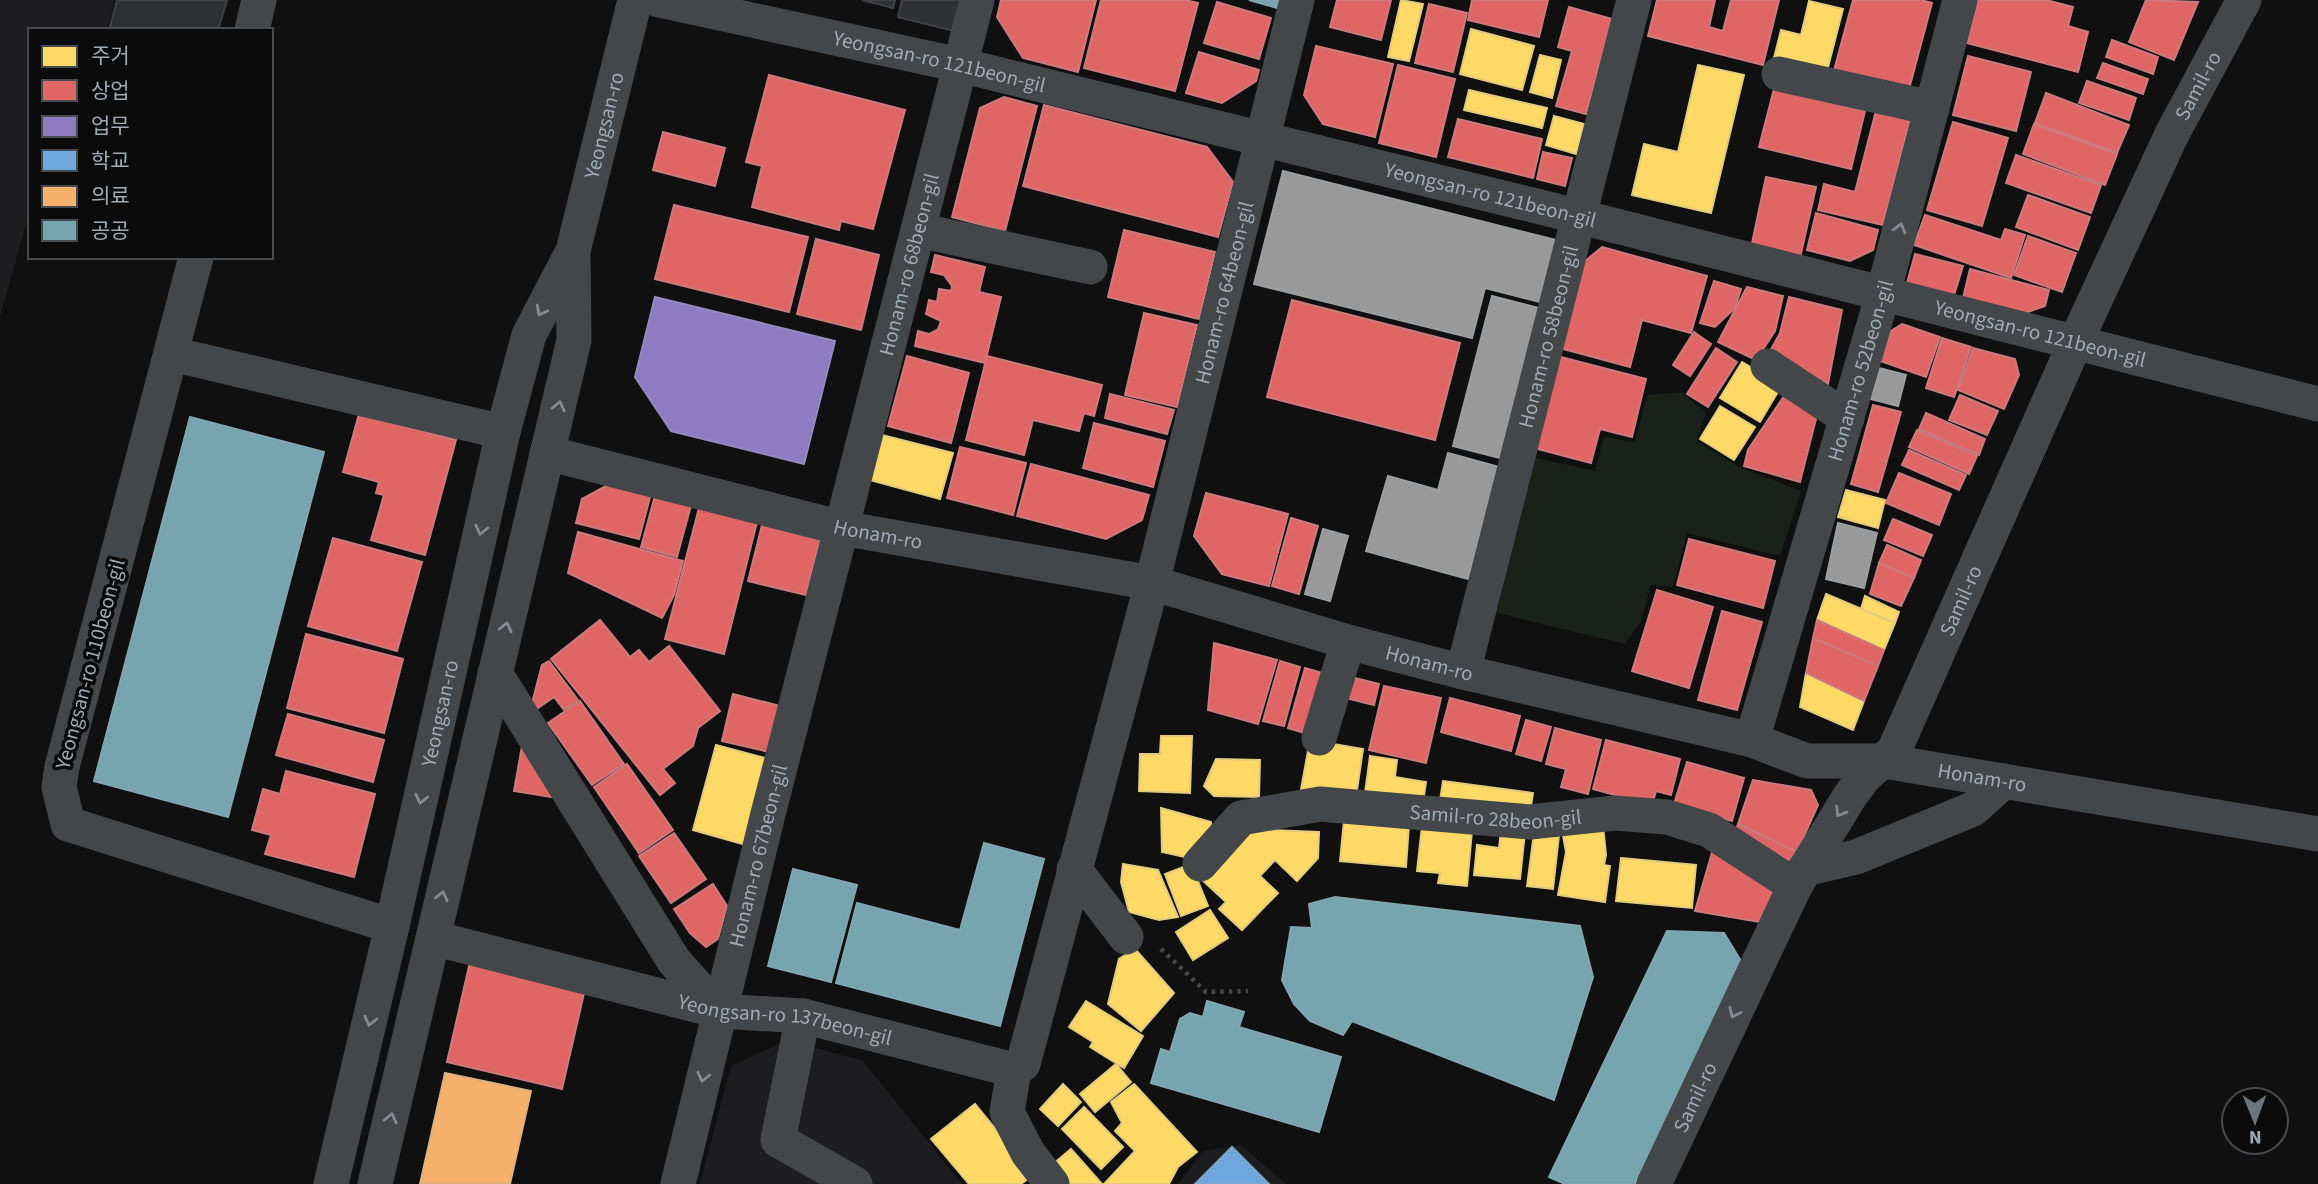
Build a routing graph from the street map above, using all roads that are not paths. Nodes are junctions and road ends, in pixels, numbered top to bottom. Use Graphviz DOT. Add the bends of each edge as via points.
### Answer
graph roads {
  1 [pos="259,0"];
  2 [pos="635,0"];
  3 [pos="659,0"];
  4 [pos="976,0"];
  5 [pos="1297,0"];
  6 [pos="1634,0"];
  7 [pos="1961,0"];
  8 [pos="2244,0"];
  9 [pos="252,28"];
  10 [pos="960,65"];
  11 [pos="1779,74"];
  12 [pos="1932,108"];
  13 [pos="1262,139"];
  14 [pos="1577,216"];
  15 [pos="918,230"];
  16 [pos="573,250"];
  17 [pos="196,259"];
  18 [pos="1090,267"];
  19 [pos="1883,294"];
  20 [pos="2076,341"];
  21 [pos="172,354"];
  22 [pos="1768,366"];
  23 [pos="2318,404"];
  24 [pos="1847,418"];
  25 [pos="503,432"];
  26 [pos="547,453"];
  27 [pos="842,528"];
  28 [pos="1152,583"];
  29 [pos="1348,642"];
  30 [pos="1463,672"];
  31 [pos="495,673"];
  32 [pos="1319,738"];
  33 [pos="1752,740"];
  34 [pos="1884,761"];
  35 [pos="2004,781"];
  36 [pos="2318,834"];
  37 [pos="1200,864"];
  38 [pos="1074,869"];
  39 [pos="1800,878"];
  40 [pos="392,926"];
  41 [pos="1126,937"];
  42 [pos="433,938"];
  43 [pos="719,1011"];
  44 [pos="803,1016"];
  45 [pos="1014,1070"];
  46 [pos="331,1184"];
  47 [pos="375,1184"];
  48 [pos="678,1184"];
  49 [pos="855,1184"];
  50 [pos="1052,1184"];
  51 [pos="1654,1184"];
  1 -- 9 [label="street"];
  2 -- 16 [label="street, Yeongsan-ro"];
  3 -- 10 [label="street, Yeongsan-ro 121beon-gil"];
  4 -- 10 [label="street, Honam-ro 68beon-gil"];
  5 -- 13 [label="street, Honam-ro 64beon-gil"];
  6 -- 14 [label="street, Honam-ro 58beon-gil"];
  7 -- 12 [label="street, Honam-ro 52beon-gil"];
  8 -- 20 [label="street, Samil-ro" via="2172,134"];
  10 -- 13 [label="street, Yeongsan-ro 121beon-gil"];
  10 -- 15 [label="street, Honam-ro 68beon-gil"];
  11 -- 12 [label="street"];
  19 -- 12 [label="street, Honam-ro 52beon-gil, one-way"];
  13 -- 14 [label="street, Yeongsan-ro 121beon-gil"];
  13 -- 28 [label="street, Honam-ro 64beon-gil"];
  14 -- 19 [label="street, Yeongsan-ro 121beon-gil"];
  14 -- 30 [label="street, Honam-ro 58beon-gil"];
  15 -- 18 [label="street"];
  15 -- 27 [label="street, Honam-ro 68beon-gil"];
  16 -- 25 [label="street, Yeongsan-ro, one-way" via="528,335"];
  26 -- 16 [label="street, Yeongsan-ro, one-way" via="574,340"];
  17 -- 21 [label="street, Yeongsan-ro 110beon-gil"];
  19 -- 20 [label="street, Yeongsan-ro 121beon-gil"];
  19 -- 24 [label="street, Honam-ro 52beon-gil"];
  20 -- 23 [label="street, Yeongsan-ro 121beon-gil"];
  20 -- 34 [label="street, Samil-ro" via="1894,751"];
  21 -- 25 [label="street"];
  21 -- 40 [label="street, Yeongsan-ro 110beon-gil" via="62,767 60,787 68,824"];
  22 -- 24 [label="street"];
  24 -- 33 [label="street, Honam-ro 52beon-gil"];
  25 -- 40 [label="street, Yeongsan-ro, one-way"];
  26 -- 27 [label="street, Honam-ro"];
  31 -- 26 [label="street, Yeongsan-ro, one-way"];
  27 -- 28 [label="street, Honam-ro"];
  27 -- 43 [label="street, Honam-ro 67beon-gil"];
  28 -- 29 [label="street, Honam-ro"];
  28 -- 38 [label="street, Honam-ro 64beon-gil"];
  29 -- 30 [label="street, Honam-ro"];
  29 -- 32 [label="street"];
  30 -- 33 [label="street, Honam-ro"];
  42 -- 31 [label="street, Yeongsan-ro, one-way"];
  31 -- 43 [label="street" via="674,961"];
  33 -- 34 [label="street, Honam-ro" via="1807,761"];
  34 -- 35 [label="street, Honam-ro"];
  34 -- 39 [label="street, Samil-ro, one-way" via="1850,796"];
  35 -- 36 [label="street, Honam-ro"];
  35 -- 39 [label="street" via="1973,809"];
  37 -- 39 [label="street, Samil-ro 28beon-gil" via="1241,818 1320,804 1530,822 1615,813 1667,817 1709,830"];
  38 -- 41 [label="street"];
  38 -- 45 [label="street" via="1023,1064"];
  39 -- 51 [label="street, Samil-ro, one-way"];
  40 -- 46 [label="street, Yeongsan-ro, one-way"];
  42 -- 43 [label="street, Yeongsan-ro 137beon-gil"];
  47 -- 42 [label="street, Yeongsan-ro, one-way"];
  43 -- 44 [label="street, Yeongsan-ro 137beon-gil"];
  43 -- 48 [label="street, Honam-ro 67beon-gil, one-way"];
  44 -- 45 [label="street, Yeongsan-ro 137beon-gil"];
  44 -- 49 [label="street" via="778,1140"];
  45 -- 50 [label="street" via="1007,1112 1028,1153"];
}
